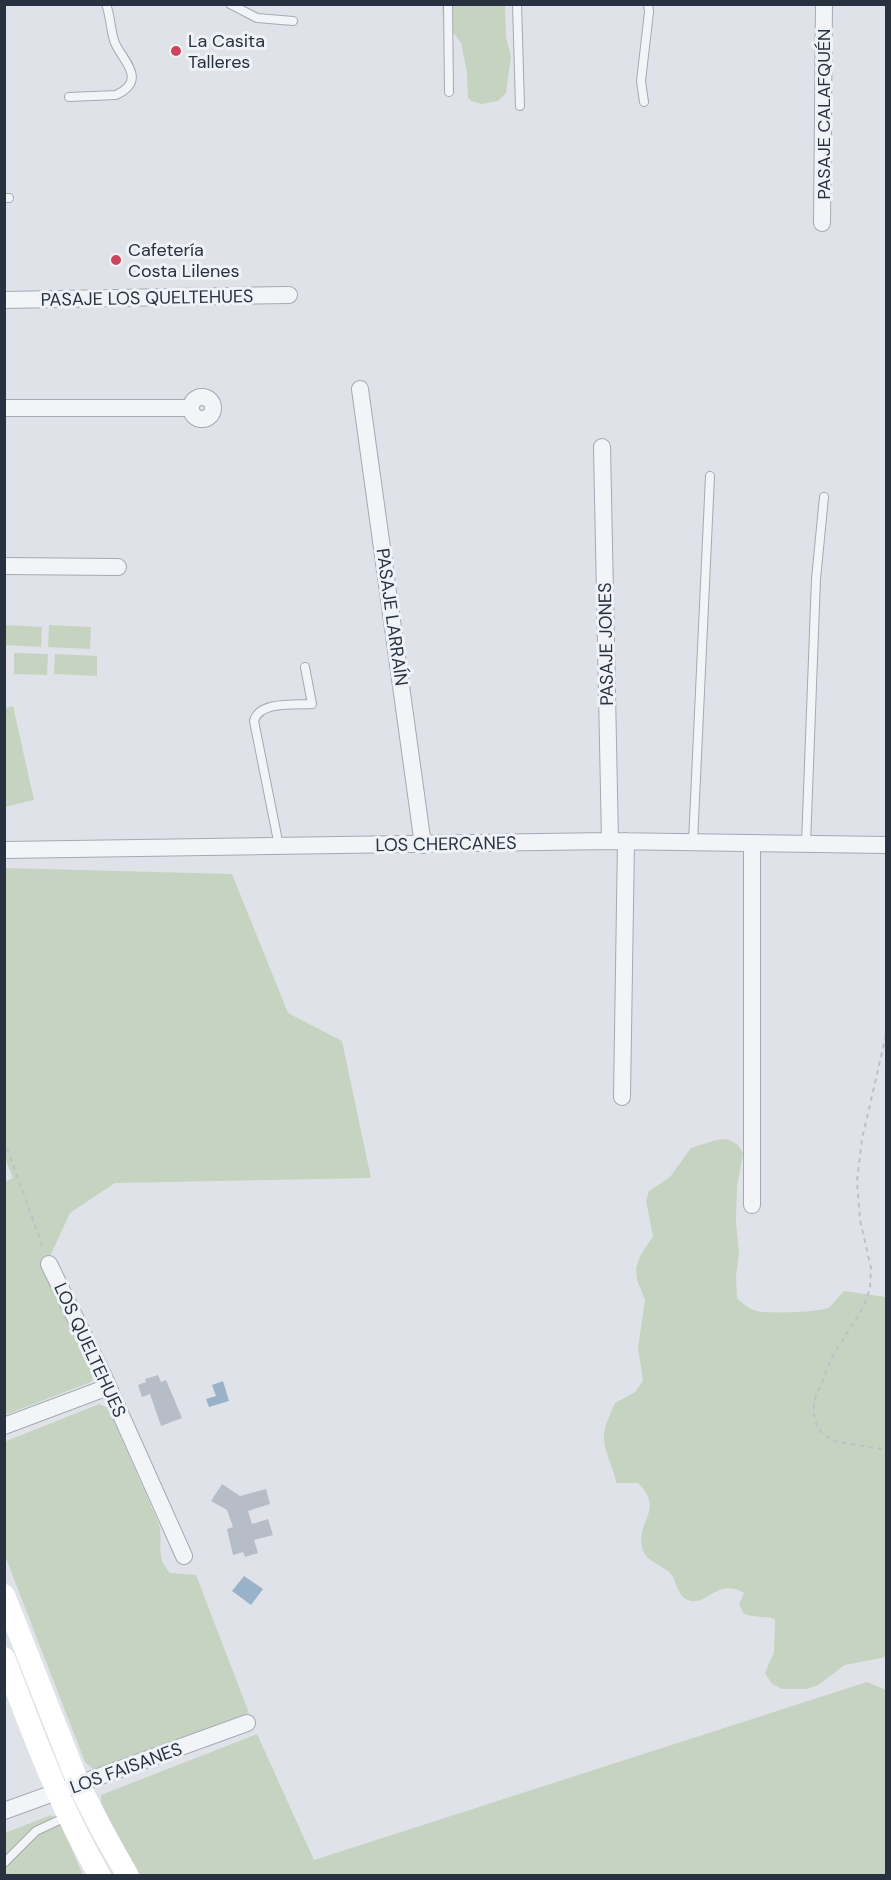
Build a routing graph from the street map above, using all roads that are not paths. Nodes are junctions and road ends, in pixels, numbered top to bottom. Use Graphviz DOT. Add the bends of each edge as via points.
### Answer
graph roads {
  1 [pos="106,4"];
  2 [pos="230,4"];
  3 [pos="448,4"];
  4 [pos="517,4"];
  5 [pos="648,4"];
  6 [pos="824,4"];
  7 [pos="293,21"];
  8 [pos="449,92"];
  9 [pos="69,97"];
  10 [pos="644,102"];
  11 [pos="520,106"];
  12 [pos="822,223"];
  13 [pos="289,295"];
  14 [pos="4,300"];
  15 [pos="360,389"];
  16 [pos="4,408"];
  17 [pos="191,408"];
  18 [pos="602,447"];
  19 [pos="710,476"];
  20 [pos="824,497"];
  21 [pos="4,566"];
  22 [pos="118,567"];
  23 [pos="304,667"];
  24 [pos="618,841"];
  25 [pos="693,842"];
  26 [pos="752,843"];
  27 [pos="423,844"];
  28 [pos="806,844"];
  29 [pos="886,845"];
  30 [pos="279,846"];
  31 [pos="4,850"];
  32 [pos="622,1097"];
  33 [pos="752,1205"];
  34 [pos="49,1264"];
  35 [pos="108,1387"];
  36 [pos="4,1426"];
  37 [pos="184,1556"];
  38 [pos="4,1595"];
  39 [pos="4,1658"];
  40 [pos="247,1724"];
  41 [pos="79,1785"];
  42 [pos="56,1793"];
  43 [pos="4,1811"];
  44 [pos="68,1816"];
  45 [pos="4,1863"];
  46 [pos="100,1875"];
  47 [pos="128,1875"];
  1 -- 9 [label="lane" via="115,42 130,66 129,83 116,95"];
  2 -- 7 [label="lane" via="257,18"];
  3 -- 8 [label="lane"];
  4 -- 11 [label="lane"];
  5 -- 10 [label="lane" via="641,81"];
  6 -- 12 [label="street, PASAJE CALAFQUÉN"];
  13 -- 14 [label="street, PASAJE LOS QUELTEHUES"];
  15 -- 27 [label="street, PASAJE LARRAÍN"];
  16 -- 17 [label="street"];
  18 -- 24 [label="street, PASAJE JONES"];
  19 -- 25 [label="lane"];
  20 -- 28 [label="lane" via="816,579"];
  21 -- 22 [label="street"];
  23 -- 30 [label="lane" via="312,704 263,708 254,721"];
  24 -- 25 [label="street, LOS CHERCANES"];
  24 -- 27 [label="street, LOS CHERCANES"];
  24 -- 32 [label="street, PASAJE JONES"];
  25 -- 26 [label="street, LOS CHERCANES"];
  26 -- 28 [label="street, LOS CHERCANES"];
  26 -- 33 [label="street"];
  27 -- 30 [label="street, LOS CHERCANES"];
  28 -- 29 [label="street, LOS CHERCANES"];
  30 -- 31 [label="street, LOS CHERCANES"];
  34 -- 35 [label="street, LOS QUELTEHUES"];
  35 -- 36 [label="street"];
  35 -- 37 [label="street, LOS QUELTEHUES"];
  38 -- 41 [label="main road"];
  39 -- 42 [label="main road"];
  40 -- 41 [label="street, LOS FAISANES"];
  41 -- 42 [label="street, LOS FAISANES"];
  41 -- 47 [label="main road"];
  42 -- 43 [label="street, LOS FAISANES"];
  42 -- 44 [label="main road"];
  44 -- 45 [label="lane" via="36,1831"];
  44 -- 46 [label="main road"];
}
